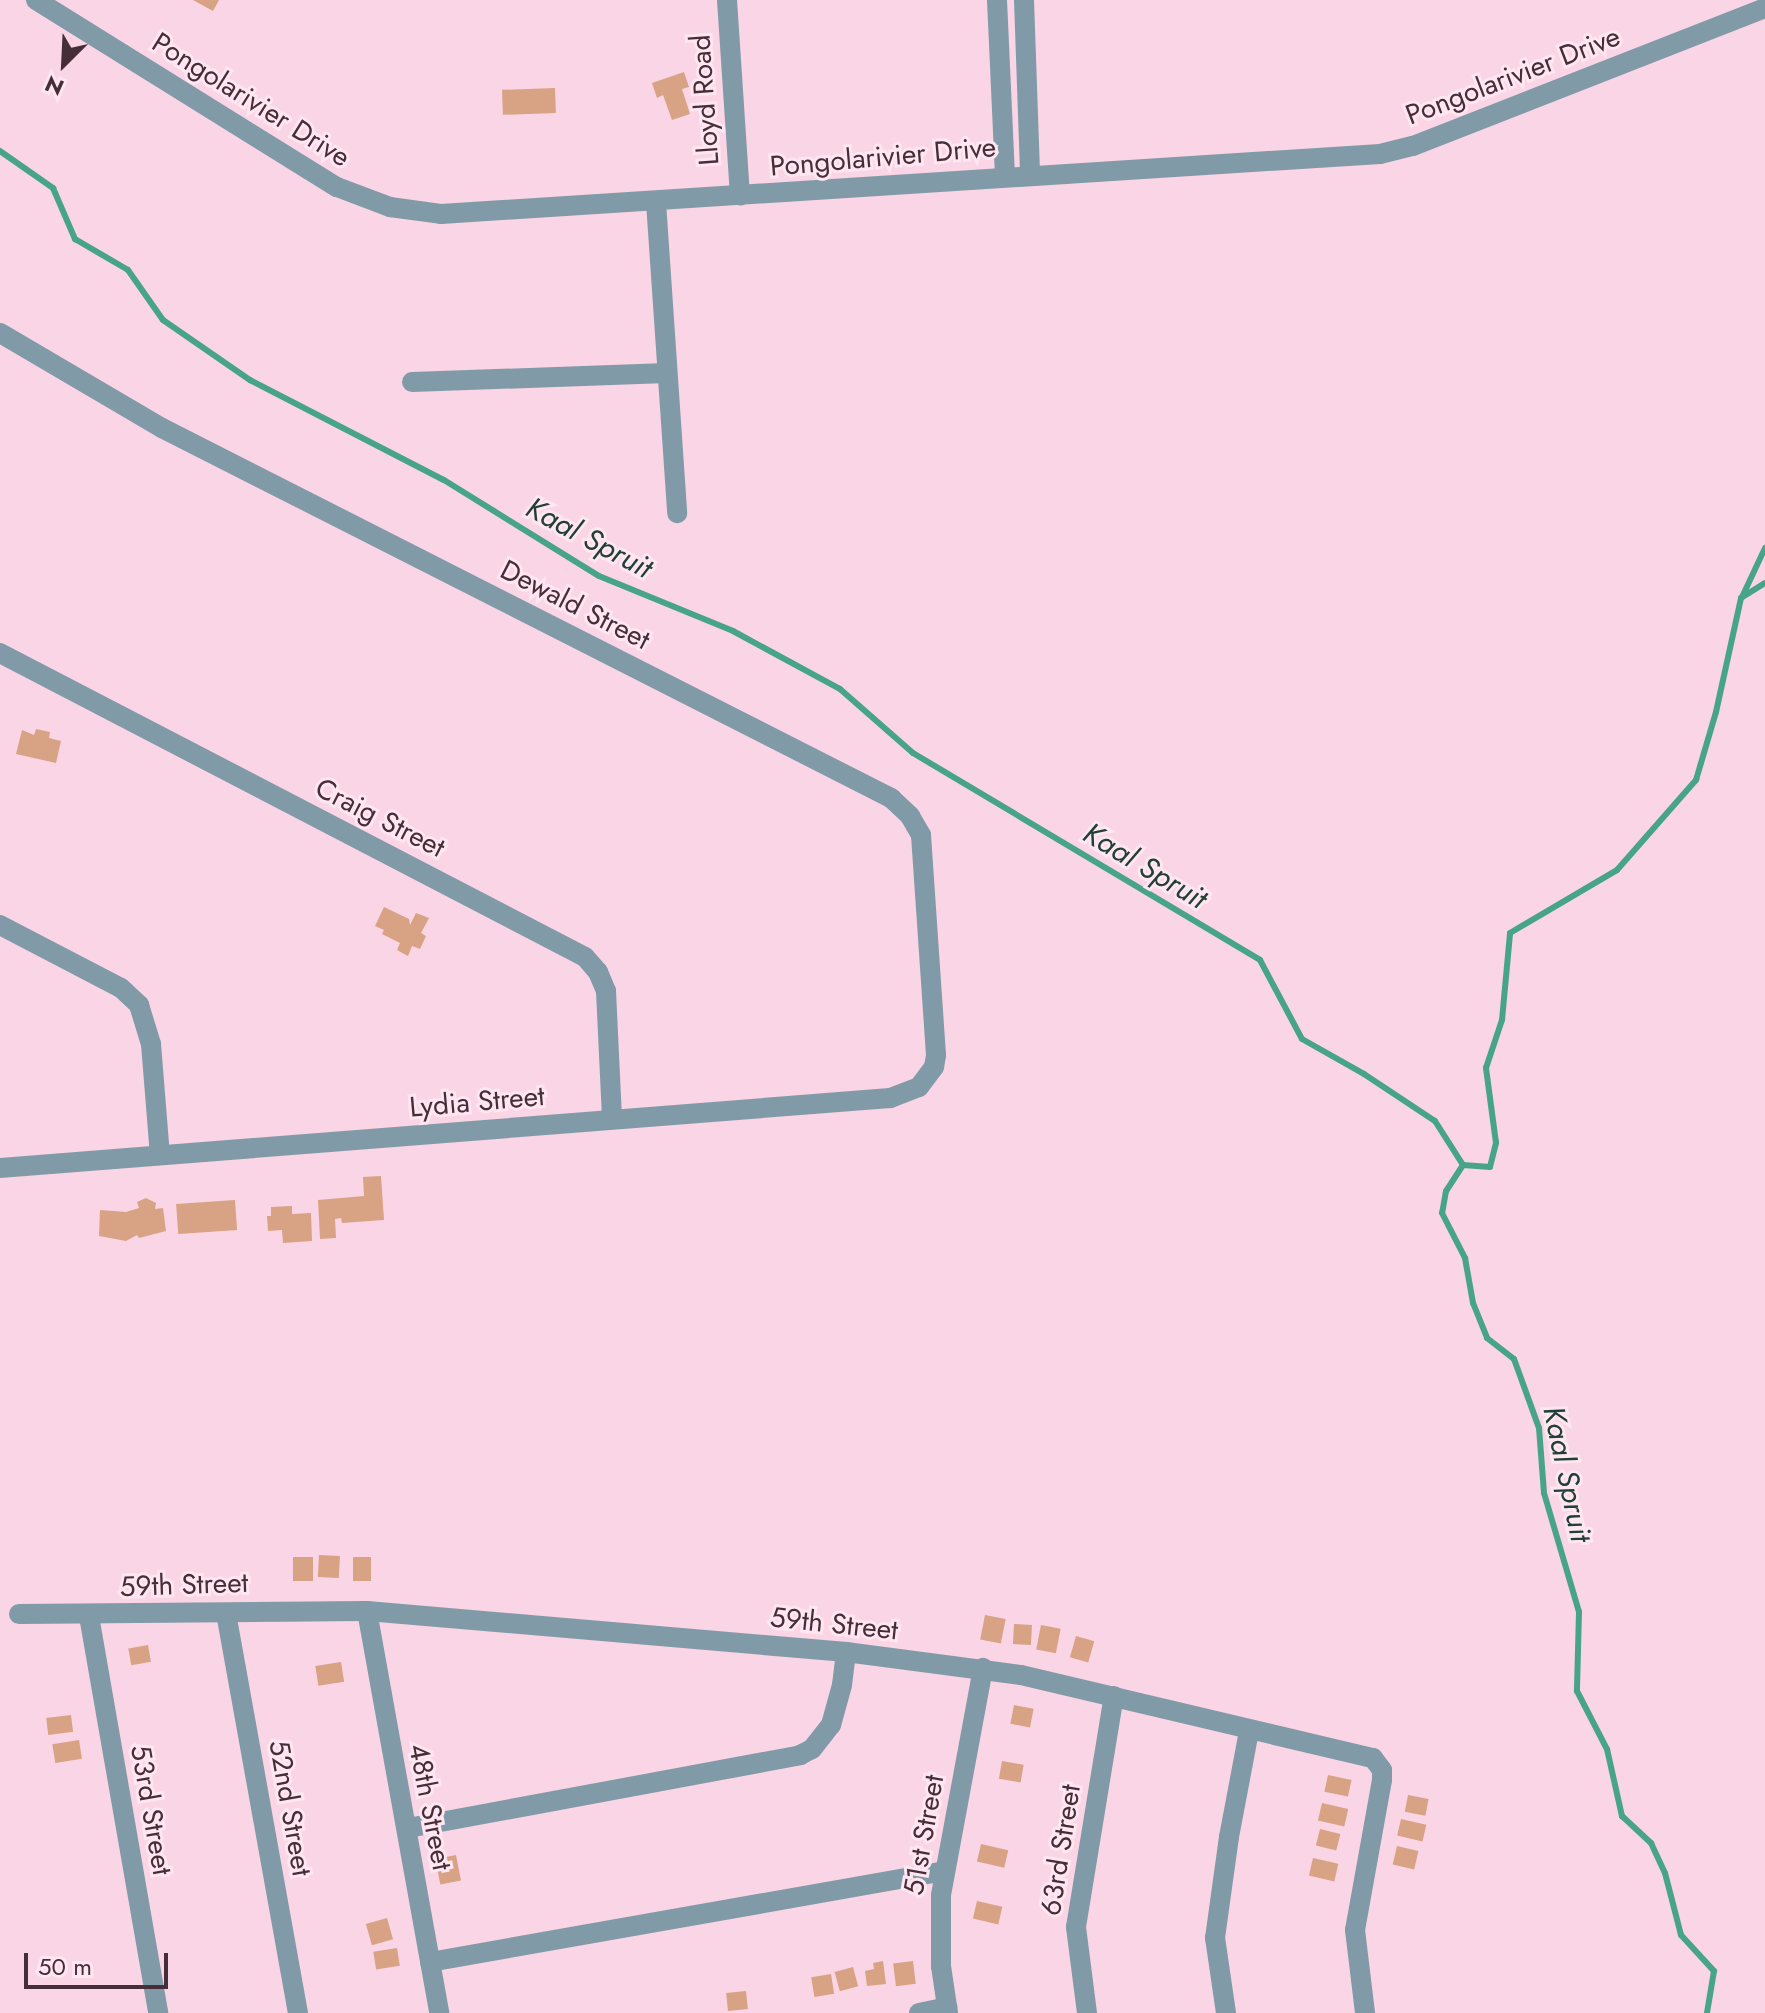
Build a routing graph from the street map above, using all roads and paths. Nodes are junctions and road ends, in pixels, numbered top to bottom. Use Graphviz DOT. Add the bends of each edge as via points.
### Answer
graph roads {
  1 [pos="36,0"];
  2 [pos="727,0"];
  3 [pos="997,0"];
  4 [pos="1024,0"];
  5 [pos="1765,8"];
  6 [pos="1030,174"];
  7 [pos="1005,176"];
  8 [pos="740,196"];
  9 [pos="656,202"];
  10 [pos="0,333"];
  11 [pos="667,373"];
  12 [pos="412,382"];
  13 [pos="677,513"];
  14 [pos="0,653"];
  15 [pos="0,925"];
  16 [pos="936,1055"];
  17 [pos="612,1118"];
  18 [pos="160,1155"];
  19 [pos="0,1168"];
  20 [pos="367,1611"];
  21 [pos="226,1613"];
  22 [pos="19,1614"];
  23 [pos="89,1616"];
  24 [pos="846,1652"];
  25 [pos="983,1668"];
  26 [pos="1114,1696"];
  27 [pos="1249,1731"];
  28 [pos="408,1828"];
  29 [pos="945,1871"];
  30 [pos="430,1962"];
  31 [pos="948,2010"];
  32 [pos="158,2013"];
  33 [pos="298,2013"];
  34 [pos="439,2013"];
  35 [pos="919,2013"];
  36 [pos="1087,2013"];
  37 [pos="1226,2013"];
  38 [pos="1365,2013"];
  1 -- 9 [label="street, Pongolarivier Drive" via="299,166 367,201 441,214"];
  2 -- 8 [label="street, Lloyd Road"];
  3 -- 7 [label="street"];
  4 -- 6 [label="street"];
  5 -- 6 [label="street, Pongolarivier Drive" via="1413,146 1380,154"];
  6 -- 7 [label="street, Pongolarivier Drive"];
  7 -- 8 [label="street, Pongolarivier Drive"];
  8 -- 9 [label="street, Pongolarivier Drive"];
  9 -- 11 [label="street"];
  10 -- 16 [label="street, Dewald Street" via="162,428 891,798 921,835"];
  11 -- 12 [label="street"];
  11 -- 13 [label="street"];
  14 -- 17 [label="street, Craig Street" via="585,957 606,991"];
  15 -- 18 [label="street" via="121,988 139,1005 151,1044"];
  16 -- 17 [label="street, Lydia Street" via="919,1087 890,1098"];
  17 -- 18 [label="street, Lydia Street"];
  18 -- 19 [label="street, Lydia Street"];
  20 -- 21 [label="street, 59th Street"];
  20 -- 24 [label="street, 59th Street"];
  20 -- 28 [label="street, 48th Street"];
  21 -- 23 [label="street, 59th Street"];
  21 -- 33 [label="street, 52nd Street"];
  22 -- 23 [label="street, 59th Street"];
  23 -- 32 [label="street, 53rd Street"];
  24 -- 25 [label="street, 59th Street"];
  24 -- 28 [label="street" via="831,1725 812,1749 800,1755"];
  25 -- 26 [label="street, 59th Street"];
  25 -- 29 [label="street, 51st Street"];
  26 -- 27 [label="street, 59th Street"];
  26 -- 36 [label="street, 63rd Street" via="1076,1927"];
  27 -- 37 [label="street" via="1215,1938"];
  27 -- 38 [label="street, 59th Street" via="1373,1758 1382,1770 1355,1930"];
  28 -- 30 [label="street, 48th Street"];
  29 -- 30 [label="street"];
  29 -- 31 [label="street, 51st Street" via="939,1937"];
  30 -- 34 [label="street, 48th Street"];
  31 -- 35 [label="street"];
}
